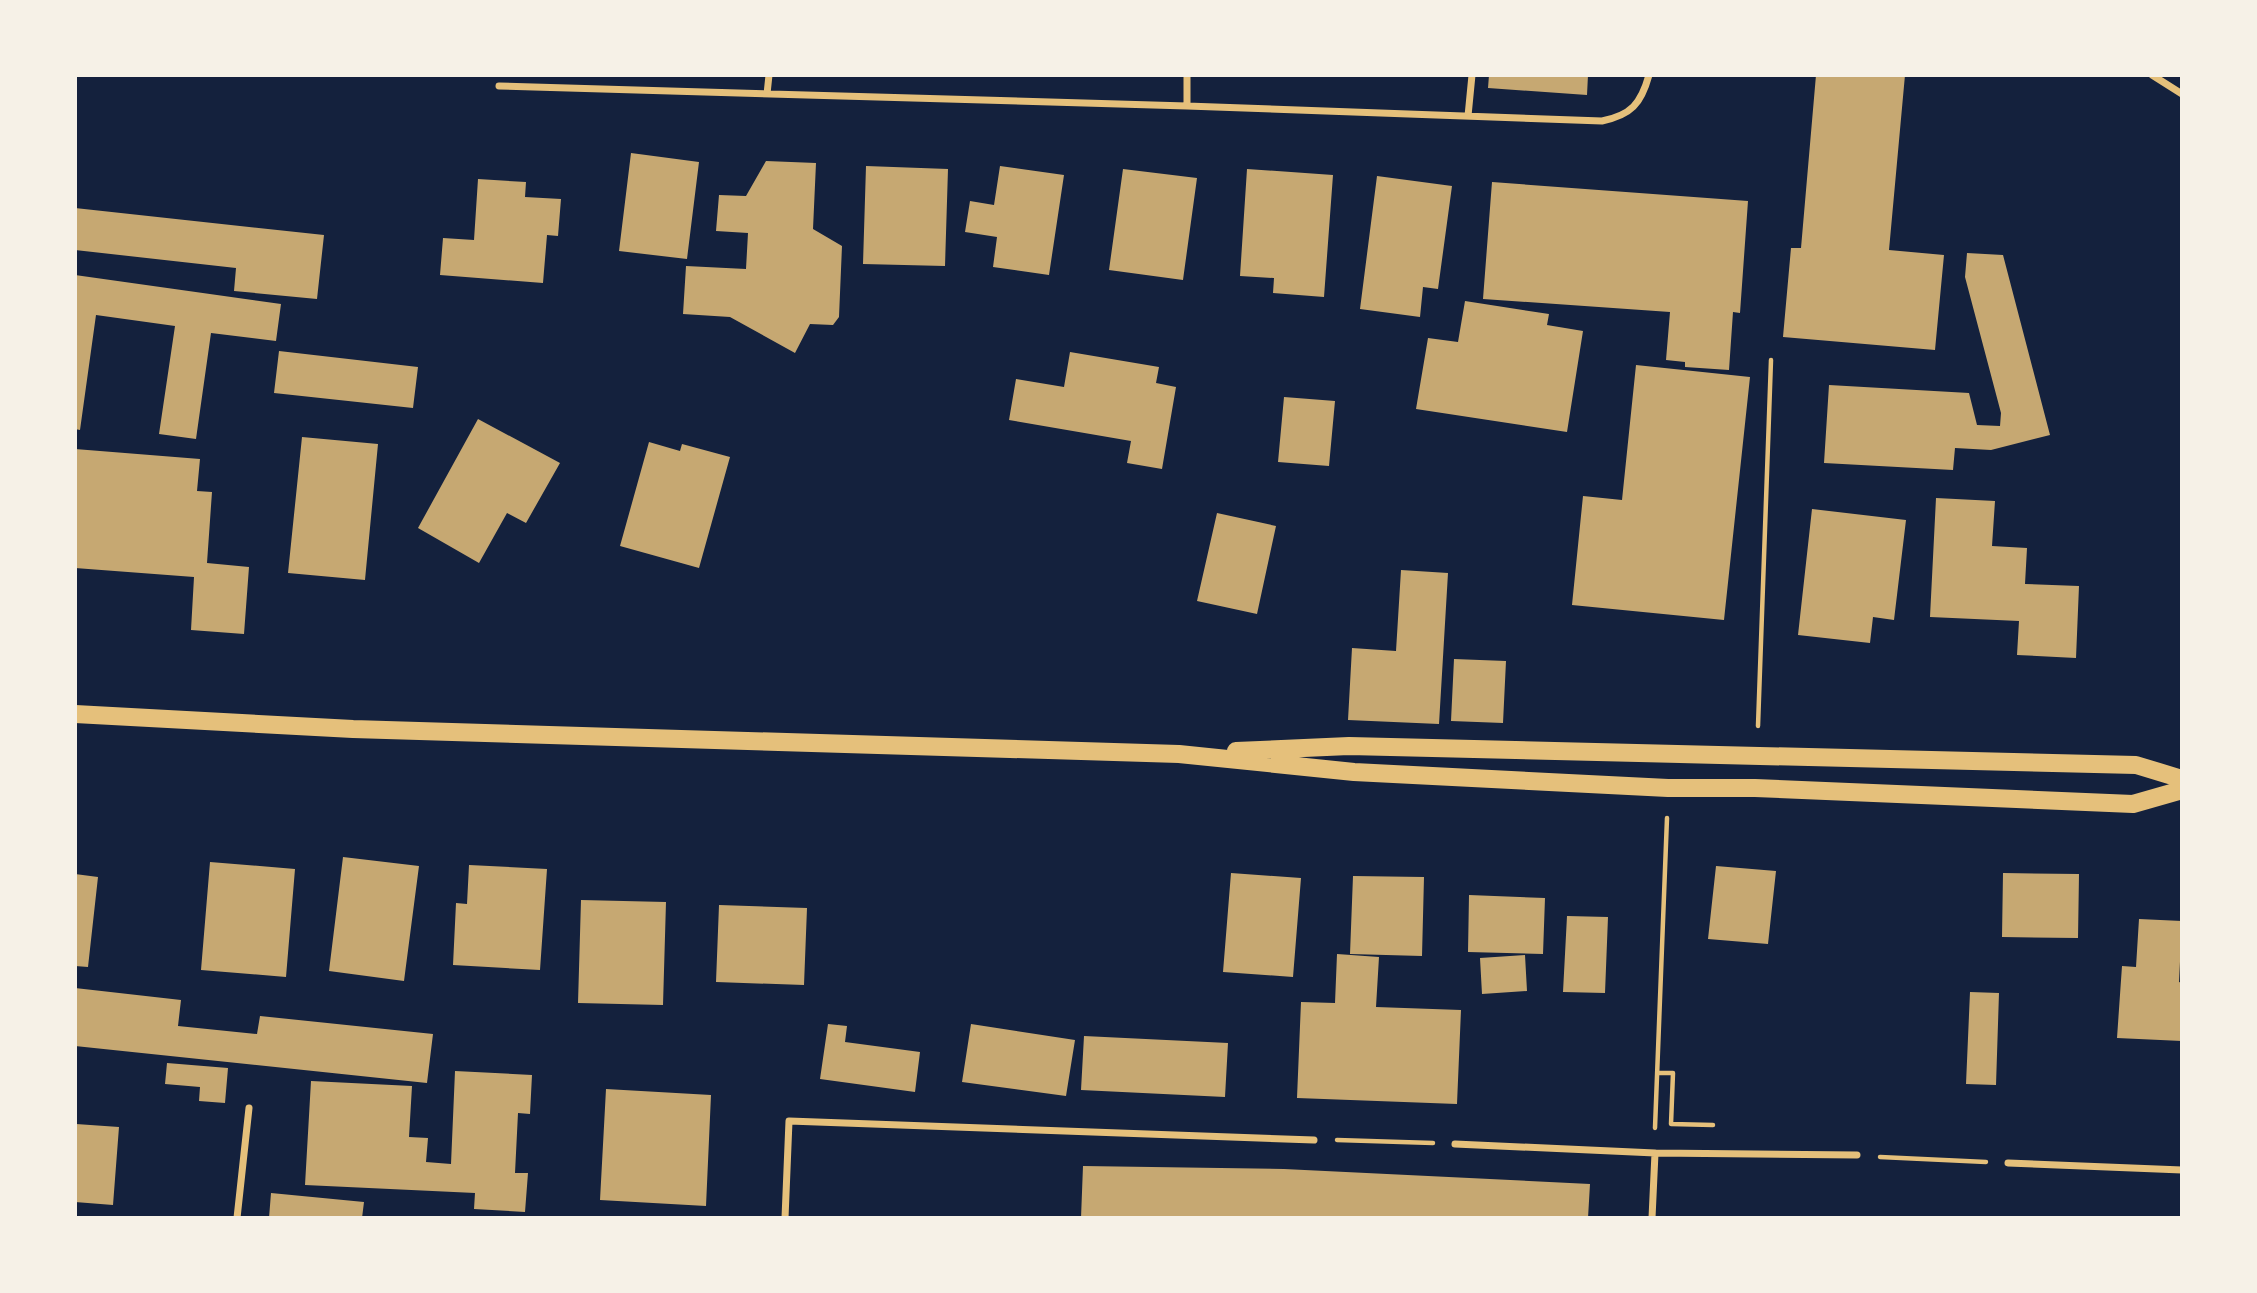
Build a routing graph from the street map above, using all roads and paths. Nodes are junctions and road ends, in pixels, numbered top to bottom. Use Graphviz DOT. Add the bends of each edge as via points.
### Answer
graph roads {
  1 [pos="769,75"];
  2 [pos="1187,75"];
  3 [pos="1472,75"];
  4 [pos="1649,75"];
  5 [pos="2152,75"];
  6 [pos="499,86"];
  7 [pos="767,94"];
  8 [pos="2182,94"];
  9 [pos="1187,106"];
  10 [pos="1468,116"];
  11 [pos="1771,360"];
  12 [pos="75,714"];
  13 [pos="1758,736"];
  14 [pos="1179,754"];
  15 [pos="2182,779"];
  16 [pos="1668,788"];
  17 [pos="2182,790"];
  18 [pos="1658,1073"];
  19 [pos="248,1108"];
  20 [pos="1656,1124"];
  21 [pos="1723,1126"];
  22 [pos="1314,1140"];
  23 [pos="1455,1144"];
  24 [pos="1655,1153"];
  25 [pos="1857,1155"];
  26 [pos="2008,1163"];
  27 [pos="2182,1170"];
  28 [pos="237,1218"];
  29 [pos="785,1218"];
  30 [pos="1653,1218"];
  1 -- 7 [label="street"];
  2 -- 9 [label="street"];
  3 -- 10 [label="street"];
  4 -- 10 [label="street" via="1635,106 1620,117 1602,121"];
  5 -- 8 [label="street"];
  6 -- 7 [label="street"];
  7 -- 9 [label="street"];
  9 -- 10 [label="street"];
  11 -- 13 [label="path"];
  12 -- 14 [label="main road" via="353,729"];
  14 -- 15 [label="main road" via="1349,746 2136,765"];
  14 -- 16 [label="main road" via="1354,772"];
  16 -- 17 [label="main road" via="2133,804"];
  16 -- 18 [label="path"];
  18 -- 20 [label="path"];
  18 -- 21 [label="path" via="1673,1073 1671,1124"];
  19 -- 28 [label="street"];
  22 -- 23 [label="path"];
  22 -- 29 [label="street" via="789,1121"];
  23 -- 24 [label="street"];
  24 -- 25 [label="street"];
  24 -- 30 [label="street"];
  25 -- 26 [label="path"];
  26 -- 27 [label="street"];
}
